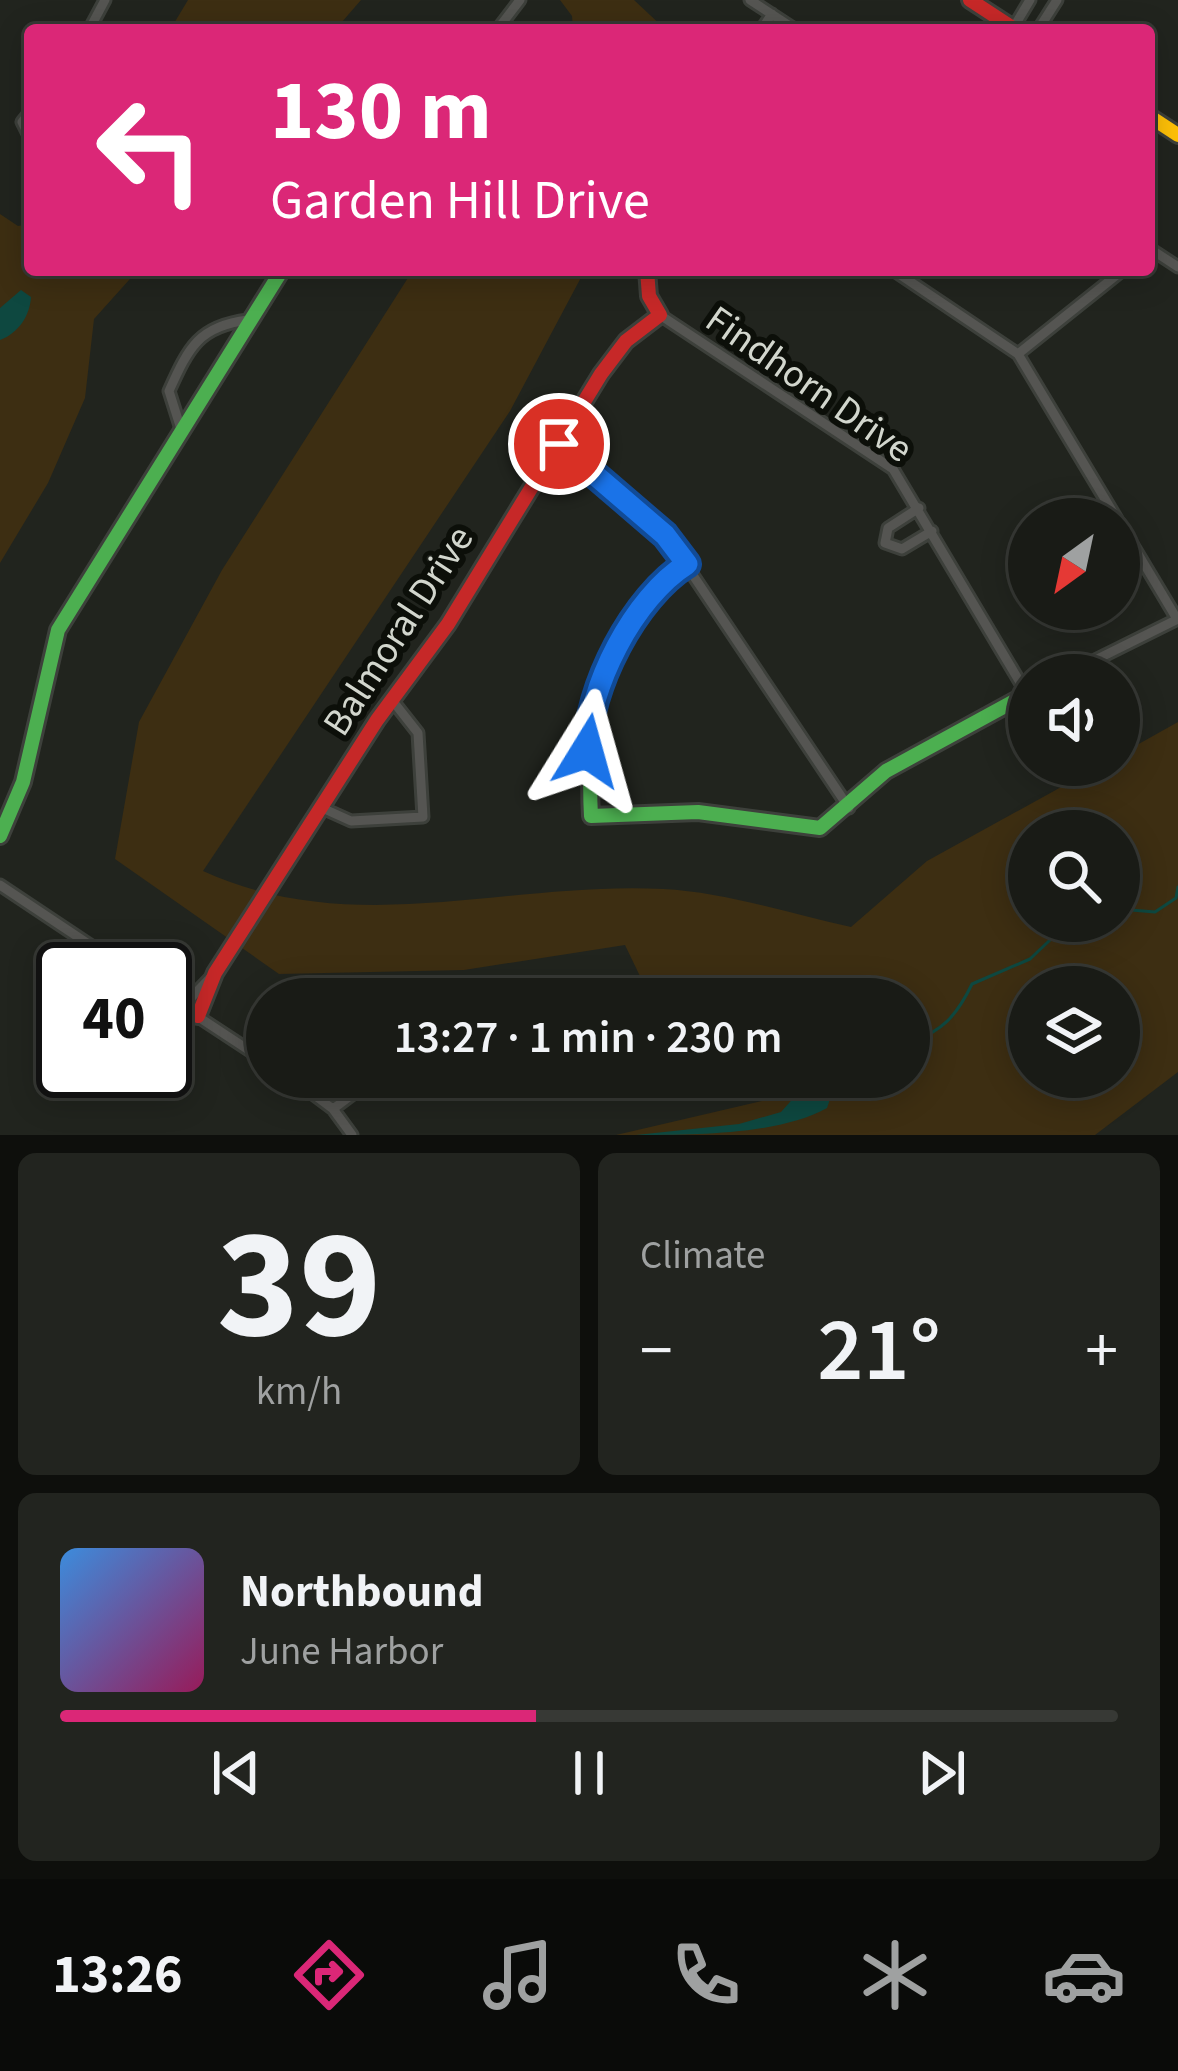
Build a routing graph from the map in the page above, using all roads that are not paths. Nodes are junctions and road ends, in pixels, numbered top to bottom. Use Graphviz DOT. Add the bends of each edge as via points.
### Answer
graph roads {
  1 [pos="520,0"];
  2 [pos="749,0"];
  3 [pos="970,0"];
  4 [pos="772,14"];
  5 [pos="502,24"];
  6 [pos="765,24"];
  7 [pos="787,24"];
  8 [pos="1006,24"];
  9 [pos="278,276"];
  10 [pos="647,276"];
  11 [pos="901,276"];
  12 [pos="1116,276"];
  13 [pos="660,315"];
  14 [pos="248,320"];
  15 [pos="1018,354"];
  16 [pos="181,429"];
  17 [pos="559,444"];
  18 [pos="546,463"];
  19 [pos="604,484"];
  20 [pos="1105,498"];
  21 [pos="920,508"];
  22 [pos="932,531"];
  23 [pos="1140,556"];
  24 [pos="687,564"];
  25 [pos="1178,619"];
  26 [pos="1107,654"];
  27 [pos="1008,659"];
  28 [pos="392,700"];
  29 [pos="1008,704"];
  30 [pos="320,807"];
  31 [pos="849,808"];
  32 [pos="0,836"];
  33 [pos="0,885"];
  34 [pos="85,942"];
  35 [pos="215,973"];
  36 [pos="192,996"];
  37 [pos="192,1012"];
  38 [pos="198,1016"];
  39 [pos="246,1048"];
  40 [pos="318,1098"];
  41 [pos="348,1098"];
  42 [pos="333,1109"];
  43 [pos="352,1135"];
  1 -- 5 [label="street"];
  2 -- 4 [label="street"];
  3 -- 8 [label="street"];
  4 -- 6 [label="street"];
  4 -- 7 [label="street"];
  9 -- 14 [label="street"];
  10 -- 13 [label="street"];
  11 -- 15 [label="street"];
  12 -- 15 [label="street"];
  13 -- 17 [label="street, Balmoral Drive" via="614,356"];
  13 -- 21 [label="street, Findhorn Drive" via="881,459"];
  14 -- 16 [label="street"];
  14 -- 16 [label="street" via="204,333 170,392"];
  15 -- 20 [label="street"];
  16 -- 32 [label="street" via="58,629 31,770"];
  17 -- 18 [label="street, Balmoral Drive"];
  17 -- 19 [label="street"];
  18 -- 19 [label="street"];
  18 -- 28 [label="street, Balmoral Drive" via="435,645"];
  19 -- 24 [label="street"];
  21 -- 22 [label="street, Findhorn Drive"];
  21 -- 22 [label="street" via="888,528 885,543 902,549"];
  22 -- 27 [label="street, Findhorn Drive"];
  23 -- 25 [label="street"];
  24 -- 31 [label="street"];
  24 -- 31 [label="street" via="660,584 596,688 587,733 590,816 698,812 809,829"];
  25 -- 26 [label="street"];
  28 -- 30 [label="street, Balmoral Drive"];
  28 -- 30 [label="street" via="418,733 423,818 351,821"];
  29 -- 31 [label="street" via="897,764"];
  30 -- 35 [label="street, Balmoral Drive"];
  33 -- 34 [label="street"];
  35 -- 36 [label="street, Balmoral Drive"];
  35 -- 38 [label="street, Balmoral Drive"];
  37 -- 38 [label="street"];
  38 -- 39 [label="street"];
  40 -- 42 [label="street"];
  41 -- 42 [label="street"];
  42 -- 43 [label="street"];
}
